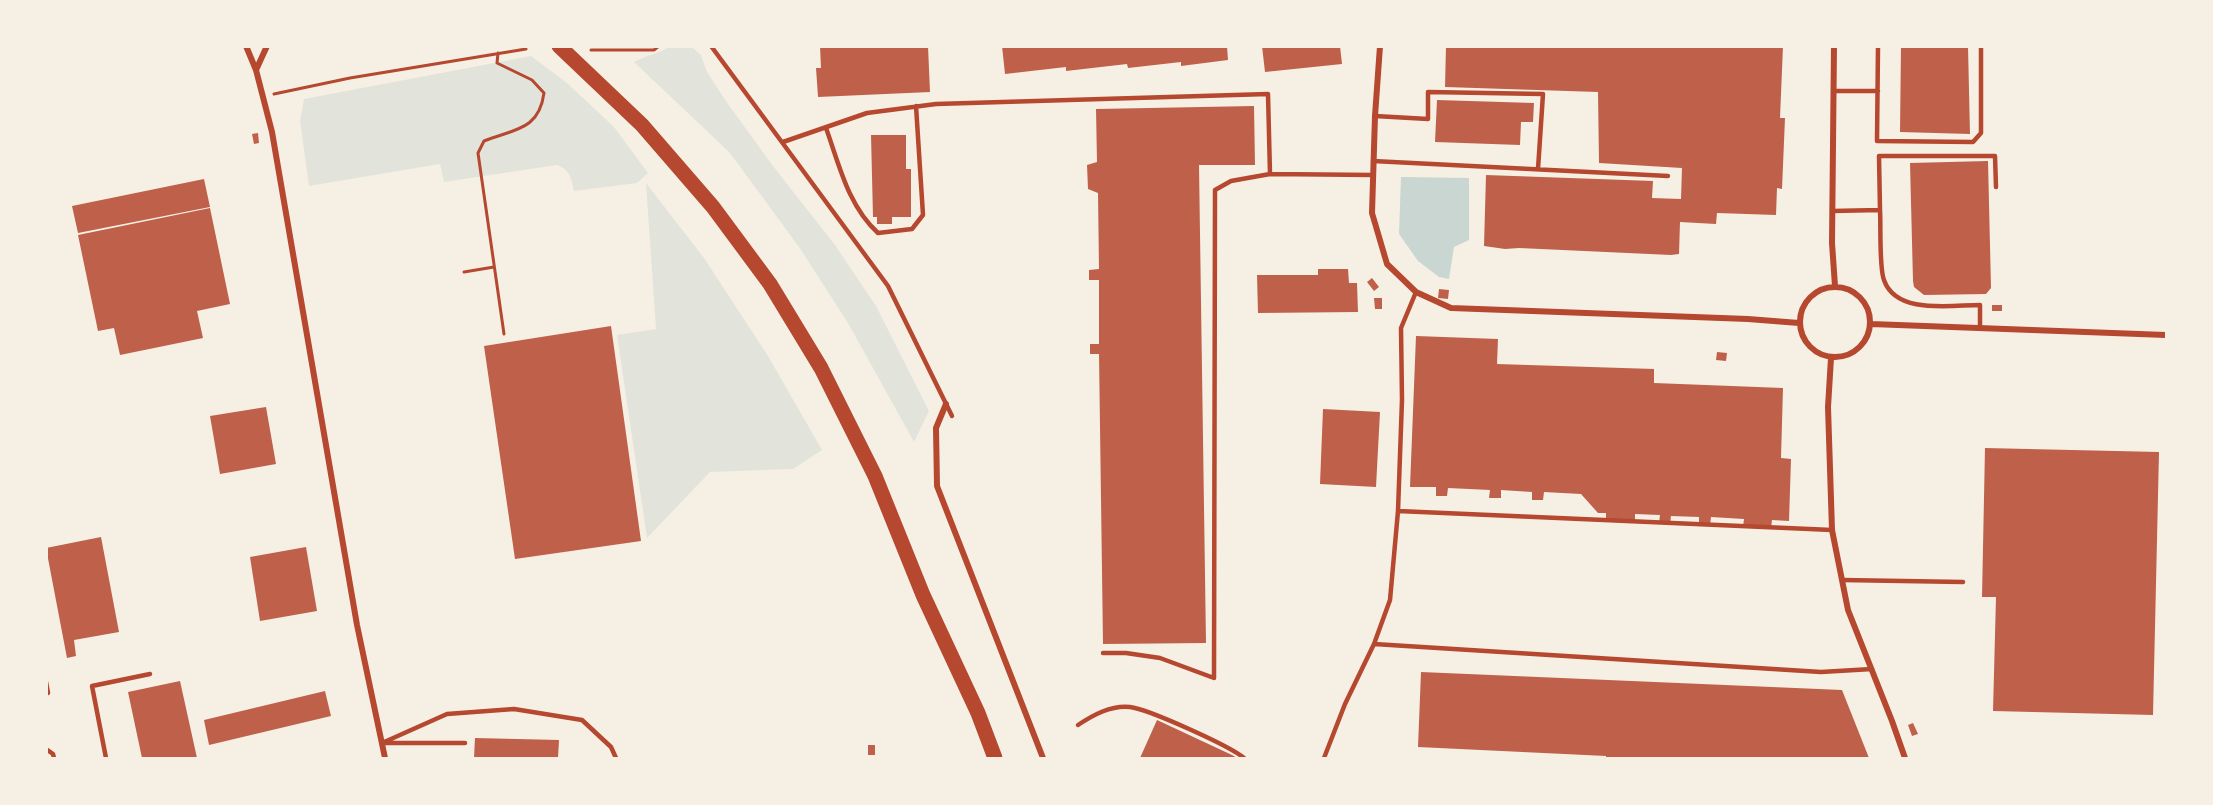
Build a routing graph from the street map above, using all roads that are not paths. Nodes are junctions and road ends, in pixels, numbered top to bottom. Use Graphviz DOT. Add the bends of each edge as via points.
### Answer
graph roads {
  1 [pos="246,46"];
  2 [pos="267,46"];
  3 [pos="711,46"];
  4 [pos="718,46"];
  5 [pos="1380,46"];
  6 [pos="1834,46"];
  7 [pos="1878,46"];
  8 [pos="1981,46"];
  9 [pos="560,49"];
  10 [pos="718,55"];
  11 [pos="256,70"];
  12 [pos="1833,91"];
  13 [pos="1878,91"];
  14 [pos="916,106"];
  15 [pos="1375,116"];
  16 [pos="826,128"];
  17 [pos="783,142"];
  18 [pos="1373,161"];
  19 [pos="1538,169"];
  20 [pos="1270,174"];
  21 [pos="1373,175"];
  22 [pos="1668,176"];
  23 [pos="1996,187"];
  24 [pos="1880,210"];
  25 [pos="1832,211"];
  26 [pos="1835,286"];
  27 [pos="1416,292"];
  28 [pos="1799,323"];
  29 [pos="1871,324"];
  30 [pos="1980,328"];
  31 [pos="2166,335"];
  32 [pos="1831,358"];
  33 [pos="946,404"];
  34 [pos="952,416"];
  35 [pos="1398,510"];
  36 [pos="1832,530"];
  37 [pos="1842,580"];
  38 [pos="1963,582"];
  39 [pos="1374,644"];
  40 [pos="1103,653"];
  41 [pos="1872,669"];
  42 [pos="150,674"];
  43 [pos="46,682"];
  44 [pos="46,693"];
  45 [pos="1078,725"];
  46 [pos="382,743"];
  47 [pos="465,743"];
  48 [pos="46,749"];
  49 [pos="54,759"];
  50 [pos="106,759"];
  51 [pos="385,759"];
  52 [pos="616,759"];
  53 [pos="995,759"];
  54 [pos="1043,759"];
  55 [pos="1244,759"];
  56 [pos="1324,759"];
  57 [pos="1905,759"];
  1 -- 11 [label="street"];
  2 -- 11 [label="street"];
  3 -- 10 [label="lane"];
  4 -- 10 [label="lane"];
  5 -- 15 [label="street"];
  6 -- 12 [label="street"];
  7 -- 13 [label="lane"];
  8 -- 13 [label="lane" via="1981,133 1973,142 1877,141"];
  9 -- 53 [label="main road" via="642,125 713,207 770,284 821,368 875,476"];
  10 -- 17 [label="lane"];
  11 -- 46 [label="street" via="272,132 357,625"];
  12 -- 13 [label="lane"];
  12 -- 25 [label="street"];
  14 -- 16 [label="lane" via="867,113"];
  14 -- 16 [label="lane" via="923,215 912,229 878,233 866,221 847,187"];
  14 -- 20 [label="lane" via="1268,94"];
  15 -- 18 [label="street"];
  15 -- 19 [label="lane" via="1428,119 1428,92 1543,94"];
  16 -- 17 [label="lane"];
  17 -- 33 [label="lane" via="888,286"];
  18 -- 19 [label="lane"];
  18 -- 21 [label="street"];
  19 -- 22 [label="lane"];
  20 -- 21 [label="lane"];
  20 -- 40 [label="lane" via="1231,181 1215,190 1214,678 1160,658"];
  21 -- 27 [label="street" via="1372,213 1387,264"];
  23 -- 24 [label="lane" via="1995,156 1879,156"];
  24 -- 25 [label="lane"];
  24 -- 30 [label="lane" via="1883,279 1892,295 1908,303 1980,305"];
  25 -- 26 [label="street"];
  26 -- 28 [label="street" via="1809,297"];
  26 -- 29 [label="street" via="1861,297"];
  27 -- 28 [label="street" via="1451,308"];
  27 -- 35 [label="lane" via="1401,328"];
  28 -- 32 [label="street" via="1809,346"];
  29 -- 30 [label="street"];
  29 -- 32 [label="street" via="1858,349"];
  30 -- 31 [label="street"];
  32 -- 36 [label="street" via="1828,407"];
  33 -- 34 [label="lane"];
  33 -- 54 [label="street" via="936,428 937,486"];
  35 -- 36 [label="lane"];
  35 -- 39 [label="lane" via="1390,600"];
  36 -- 37 [label="street"];
  37 -- 38 [label="lane"];
  37 -- 41 [label="street" via="1848,610"];
  39 -- 41 [label="lane" via="1821,672"];
  39 -- 56 [label="lane"];
  41 -- 57 [label="street"];
  42 -- 50 [label="lane" via="92,686"];
  43 -- 44 [label="lane"];
  45 -- 55 [label="lane" via="1114,708 1131,707 1231,749"];
  46 -- 47 [label="lane"];
  46 -- 51 [label="street"];
  46 -- 52 [label="lane" via="447,714 514,709 582,720 611,747"];
  48 -- 49 [label="lane"];
}
